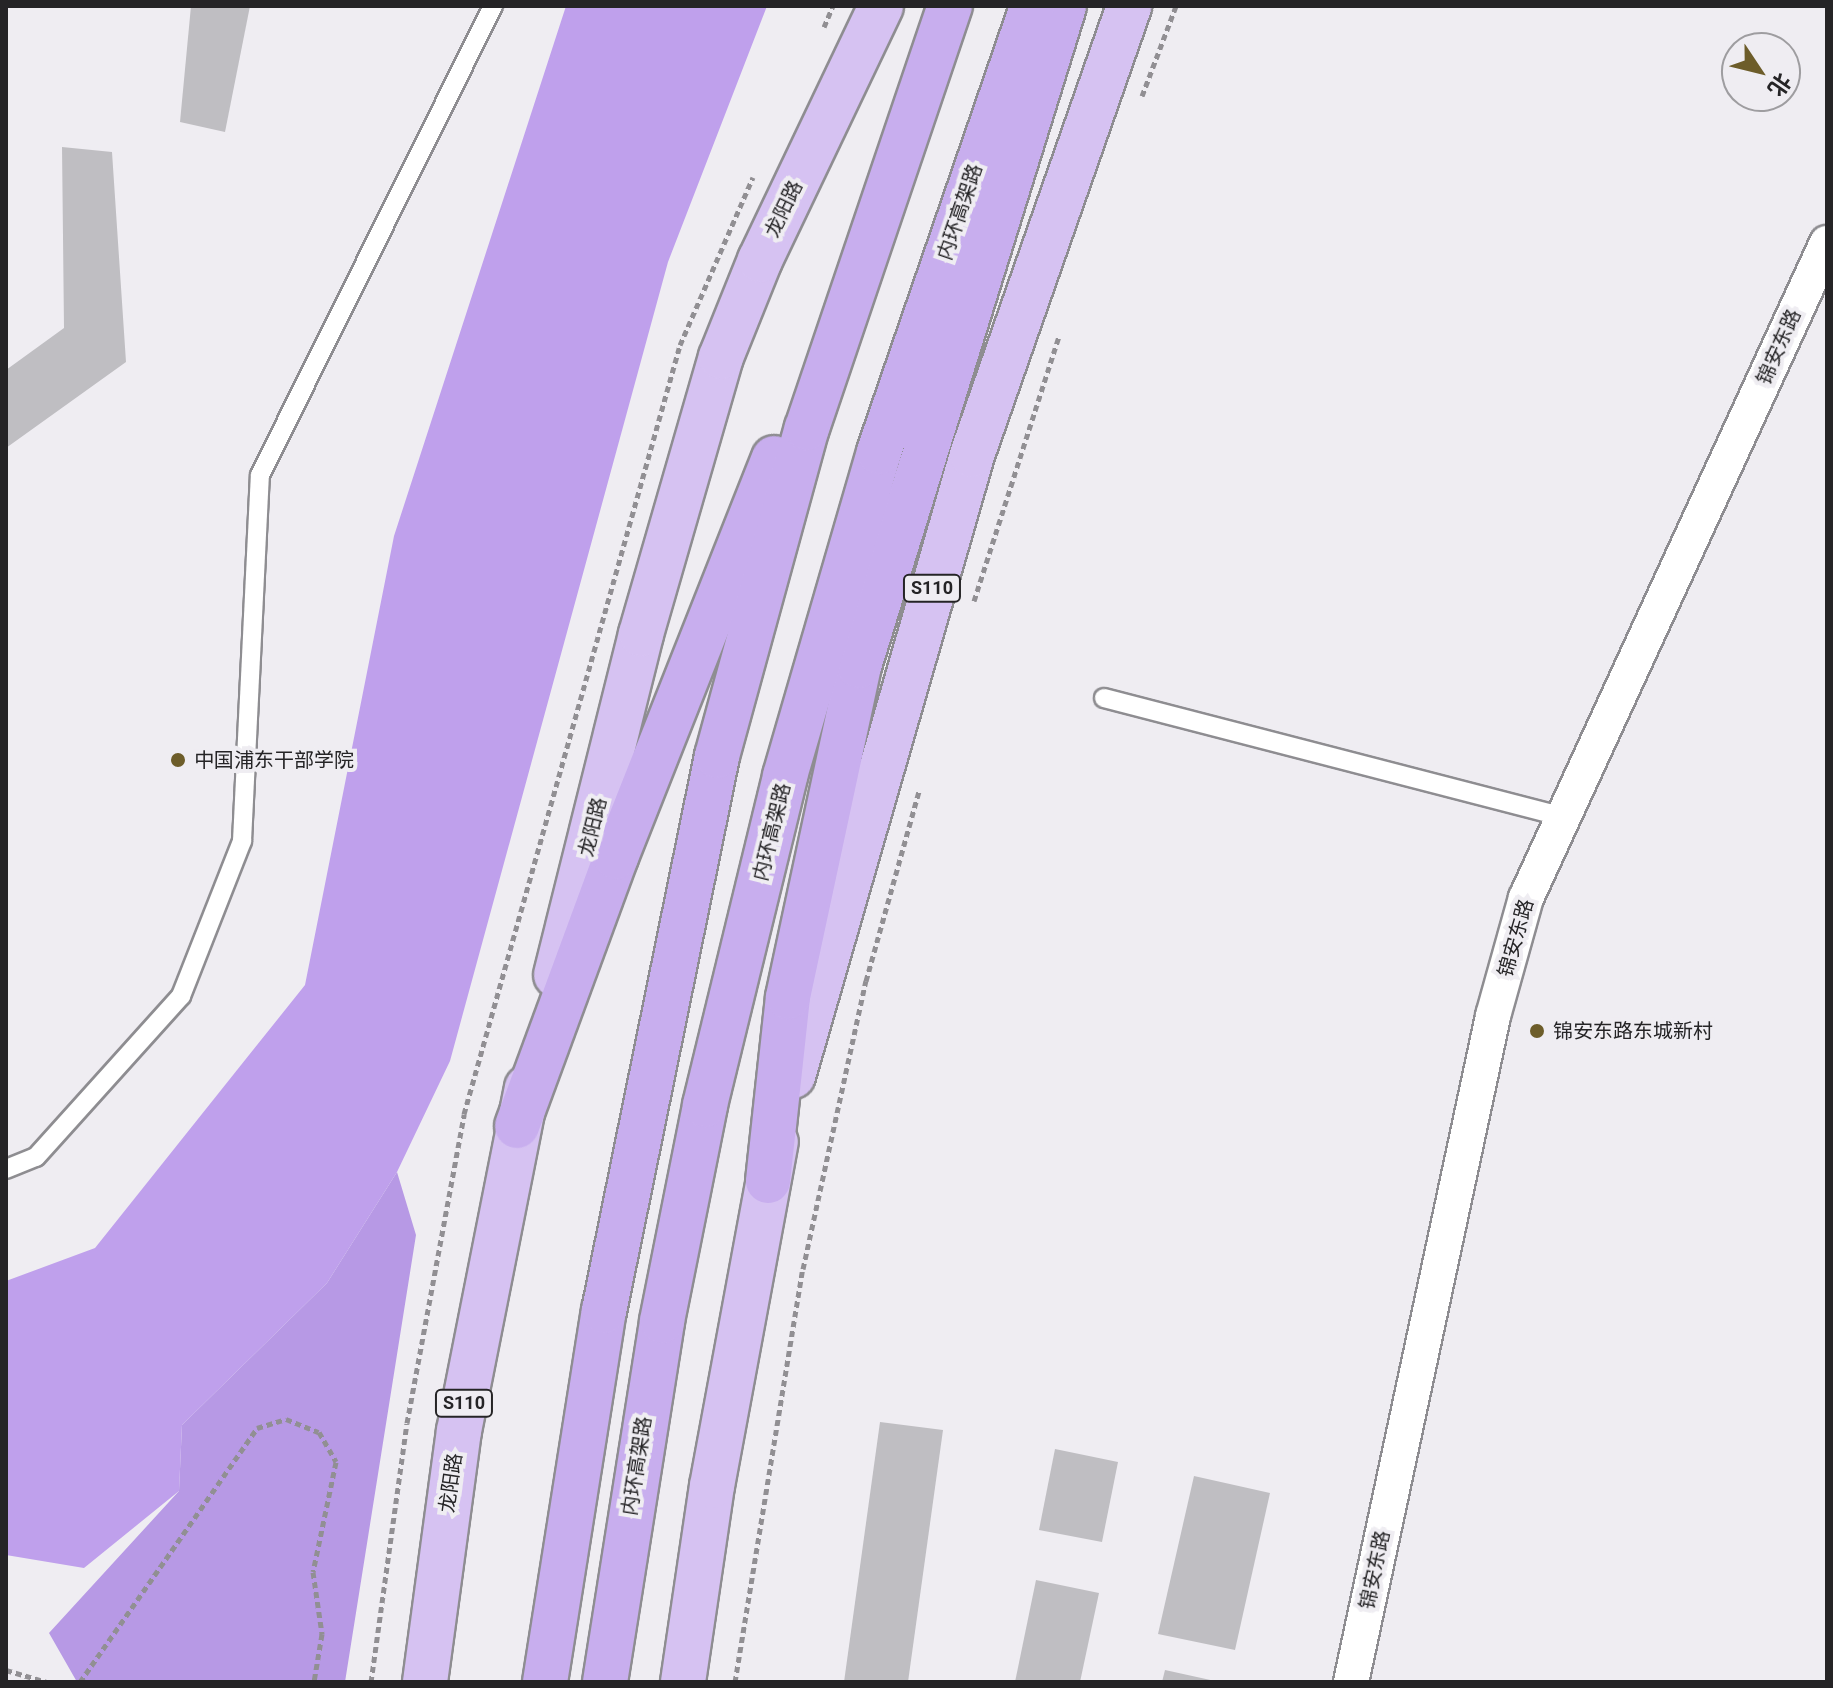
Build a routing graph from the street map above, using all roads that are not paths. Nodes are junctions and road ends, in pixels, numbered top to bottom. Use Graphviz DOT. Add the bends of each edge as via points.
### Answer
graph roads {
  1 [pos="493,6"];
  2 [pos="881,6"];
  3 [pos="950,6"];
  4 [pos="1033,6"];
  5 [pos="1064,6"];
  6 [pos="1129,6"];
  7 [pos="890,179"];
  8 [pos="1827,243"];
  9 [pos="1104,698"];
  10 [pos="1561,816"];
  11 [pos="517,1126"];
  12 [pos="6,1169"];
  13 [pos="768,1181"];
  14 [pos="425,1682"];
  15 [pos="545,1682"];
  16 [pos="605,1682"];
  17 [pos="683,1682"];
  18 [pos="1351,1682"];
  1 -- 12 [label="lane" via="260,475 242,841 181,996 36,1157"];
  2 -- 11 [label="main road, 龙阳路 / S110" via="760,260 721,357 641,634"];
  3 -- 7 [label="highway"];
  4 -- 16 [label="highway, 内环高架路" via="879,452 826,629 705,1105 662,1321"];
  5 -- 13 [label="highway" via="859,666 788,997"];
  6 -- 13 [label="main road, S110" via="972,455 813,1000"];
  7 -- 11 [label="highway" via="732,561"];
  7 -- 15 [label="highway" via="807,428 717,756 604,1311"];
  8 -- 10 [label="street, 锦安东路" via="1709,507"];
  9 -- 10 [label="lane"];
  10 -- 18 [label="street, 锦安东路" via="1526,898 1493,1016"];
  11 -- 14 [label="main road, 龙阳路 / S110" via="459,1431"];
  13 -- 17 [label="main road, S110"];
}
